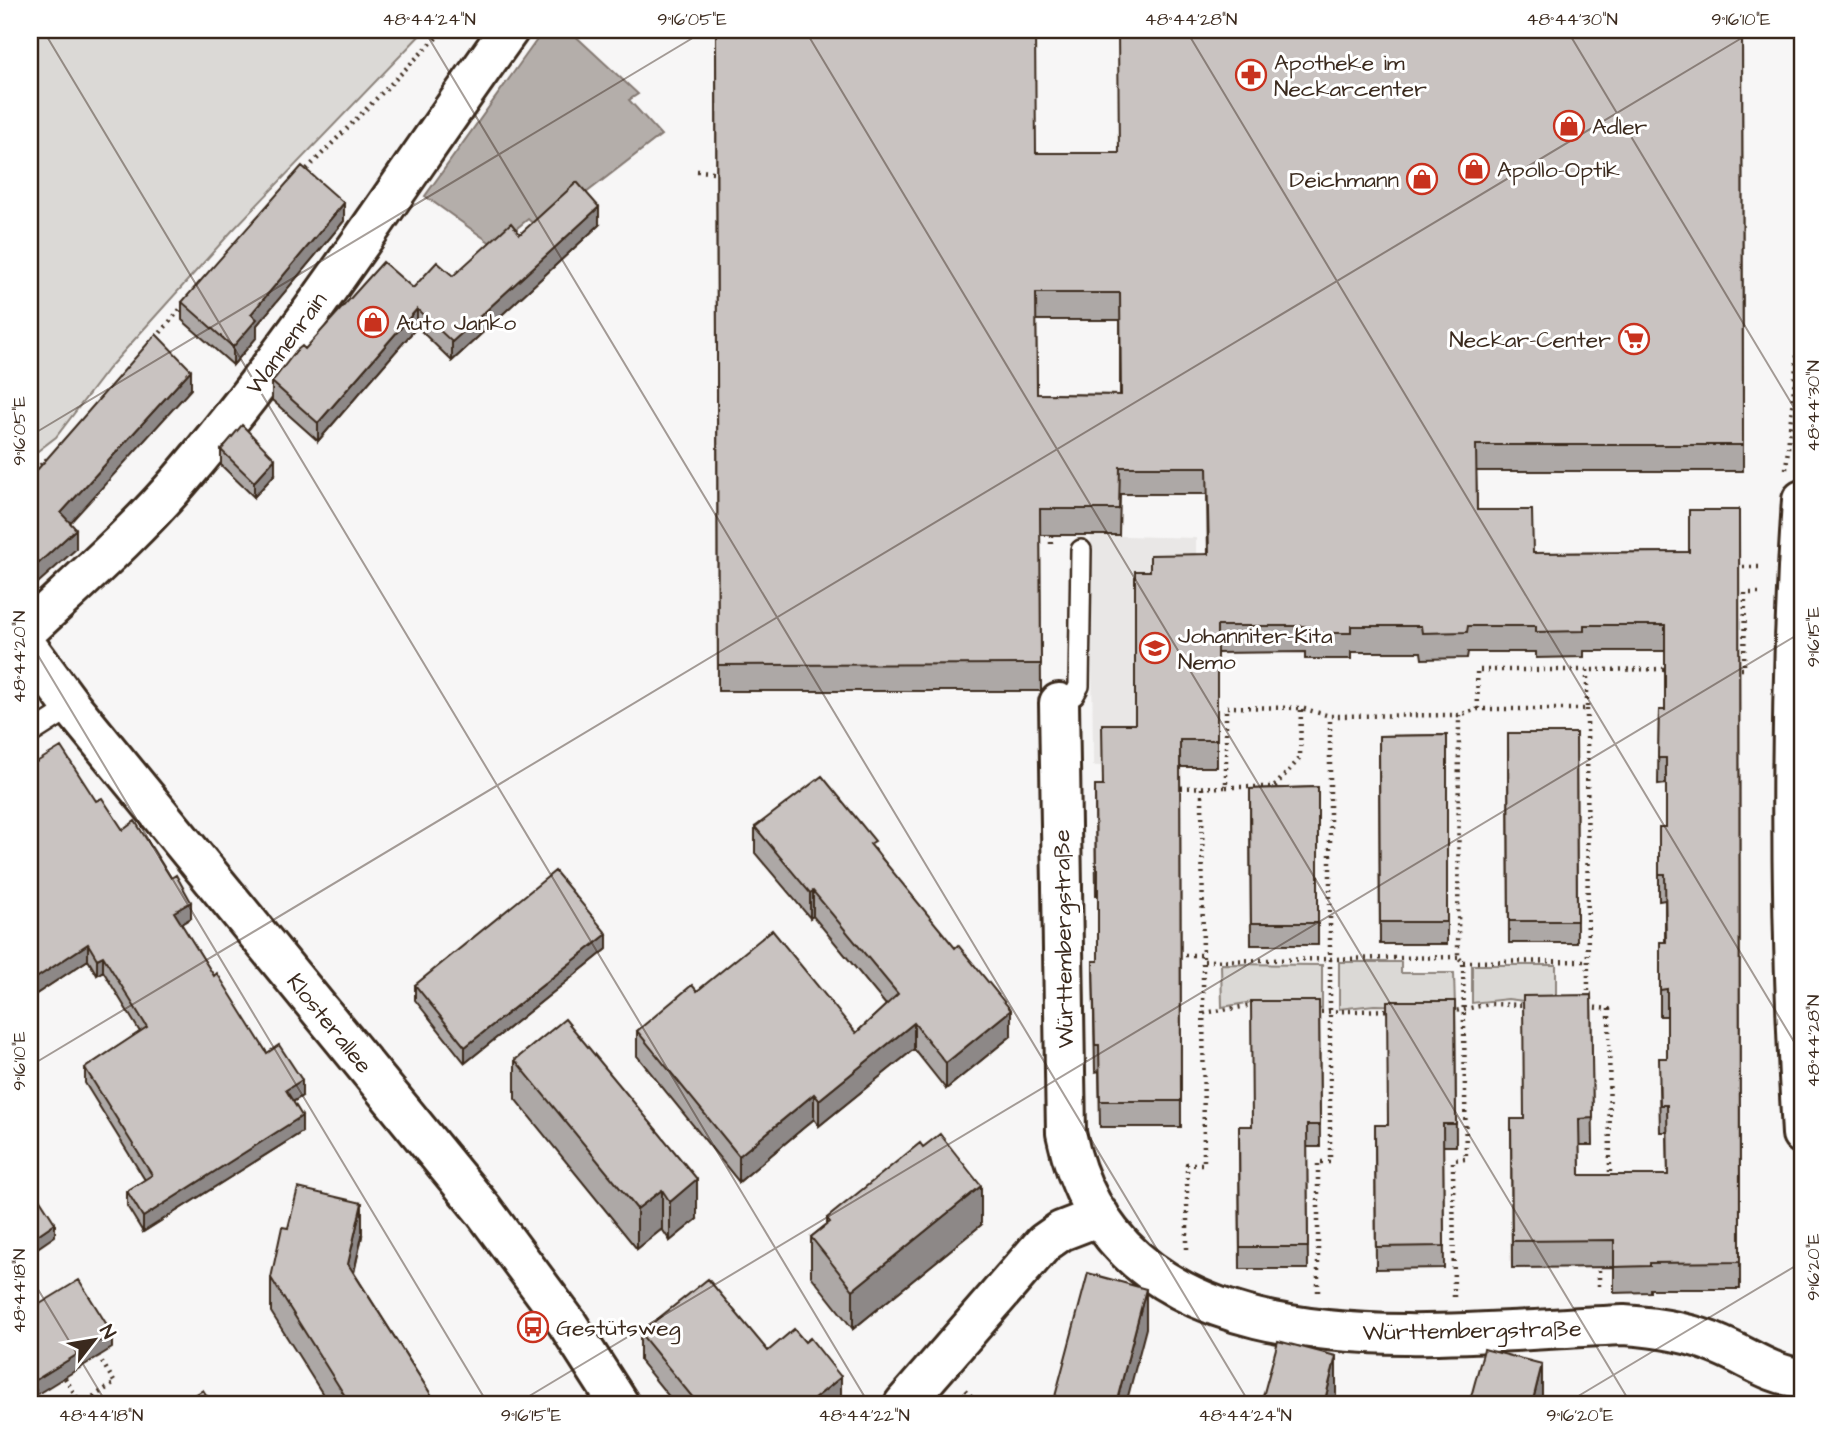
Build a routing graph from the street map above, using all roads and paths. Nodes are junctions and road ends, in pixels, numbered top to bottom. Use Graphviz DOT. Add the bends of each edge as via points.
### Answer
graph roads {
  1 [pos="444,30"];
  2 [pos="509,30"];
  3 [pos="697,171"];
  4 [pos="715,172"];
  5 [pos="299,177"];
  6 [pos="190,298"];
  7 [pos="1802,304"];
  8 [pos="155,340"];
  9 [pos="48,458"];
  10 [pos="30,475"];
  11 [pos="1794,487"];
  12 [pos="1081,550"];
  13 [pos="1734,567"];
  14 [pos="1799,567"];
  15 [pos="30,628"];
  16 [pos="30,650"];
  17 [pos="1665,669"];
  18 [pos="1744,669"];
  19 [pos="1752,669"];
  20 [pos="1587,670"];
  21 [pos="1059,703"];
  22 [pos="72,707"];
  23 [pos="1301,708"];
  24 [pos="1478,709"];
  25 [pos="1587,709"];
  26 [pos="1459,715"];
  27 [pos="1330,716"];
  28 [pos="30,734"];
  29 [pos="1226,787"];
  30 [pos="1164,788"];
  31 [pos="1202,788"];
  32 [pos="1176,955"];
  33 [pos="1458,957"];
  34 [pos="1204,958"];
  35 [pos="1330,958"];
  36 [pos="1587,961"];
  37 [pos="1463,962"];
  38 [pos="1261,1005"];
  39 [pos="1536,1006"];
  40 [pos="1463,1009"];
  41 [pos="1578,1009"];
  42 [pos="1588,1009"];
  43 [pos="1306,1012"];
  44 [pos="1330,1012"];
  45 [pos="1407,1012"];
  46 [pos="1204,1013"];
  47 [pos="1441,1014"];
  48 [pos="1802,1134"];
  49 [pos="1604,1184"];
  50 [pos="1100,1216"];
  51 [pos="1599,1260"];
  52 [pos="1187,1293"];
  53 [pos="1600,1326"];
  54 [pos="1318,1329"];
  55 [pos="1454,1334"];
  56 [pos="99,1357"];
  57 [pos="65,1378"];
  58 [pos="1802,1378"];
  59 [pos="81,1404"];
  60 [pos="619,1404"];
  61 [pos="904,1404"];
  1 -- 5 [label="path"];
  2 -- 15 [label="street, Wannenrain" via="215,438 145,519"];
  3 -- 4 [label="path"];
  6 -- 8 [label="path"];
  7 -- 11 [label="path" via="1790,411"];
  9 -- 10 [label="path"];
  11 -- 14 [label="street"];
  12 -- 21 [label="lane" via="1079,686 1074,695"];
  13 -- 14 [label="path"];
  14 -- 48 [label="street" via="1794,927"];
  16 -- 22 [label="street, Klosterallee"];
  17 -- 20 [label="path"];
  18 -- 19 [label="path"];
  20 -- 24 [label="path" via="1477,670"];
  20 -- 25 [label="path"];
  21 -- 50 [label="street, Württembergstraße" via="1065,1112 1073,1161"];
  22 -- 28 [label="lane"];
  22 -- 60 [label="street, Klosterallee" via="484,1211 567,1323"];
  23 -- 27 [label="path"];
  23 -- 29 [label="path" via="1300,758 1274,786"];
  23 -- 29 [label="path" via="1226,708"];
  24 -- 25 [label="path"];
  24 -- 26 [label="path"];
  25 -- 36 [label="path"];
  26 -- 27 [label="path"];
  26 -- 33 [label="path"];
  27 -- 35 [label="path"];
  29 -- 31 [label="path"];
  30 -- 31 [label="path"];
  31 -- 34 [label="path"];
  32 -- 34 [label="path"];
  33 -- 35 [label="path"];
  33 -- 37 [label="path"];
  34 -- 35 [label="path"];
  34 -- 46 [label="path"];
  35 -- 44 [label="path"];
  36 -- 37 [label="path"];
  36 -- 42 [label="path"];
  37 -- 40 [label="path"];
  38 -- 46 [label="path"];
  39 -- 40 [label="path" via="1507,1002"];
  40 -- 47 [label="path"];
  40 -- 55 [label="path" via="1466,1159 1453,1160"];
  41 -- 42 [label="path"];
  42 -- 49 [label="path" via="1609,1009 1610,1174"];
  43 -- 44 [label="path"];
  44 -- 45 [label="path"];
  44 -- 54 [label="path" via="1331,1162 1318,1162"];
  46 -- 52 [label="path" via="1204,1164 1187,1164"];
  50 -- 52 [label="street, Württembergstraße" via="1135,1259"];
  50 -- 61 [label="street" via="1044,1243"];
  51 -- 53 [label="path"];
  52 -- 54 [label="street, Württembergstraße" via="1233,1311"];
  53 -- 55 [label="street, Württembergstraße"];
  53 -- 58 [label="street, Württembergstraße" via="1643,1326 1692,1335 1767,1371"];
  54 -- 55 [label="street, Württembergstraße" via="1370,1335"];
  56 -- 59 [label="path" via="115,1383"];
  57 -- 59 [label="path"];
}
